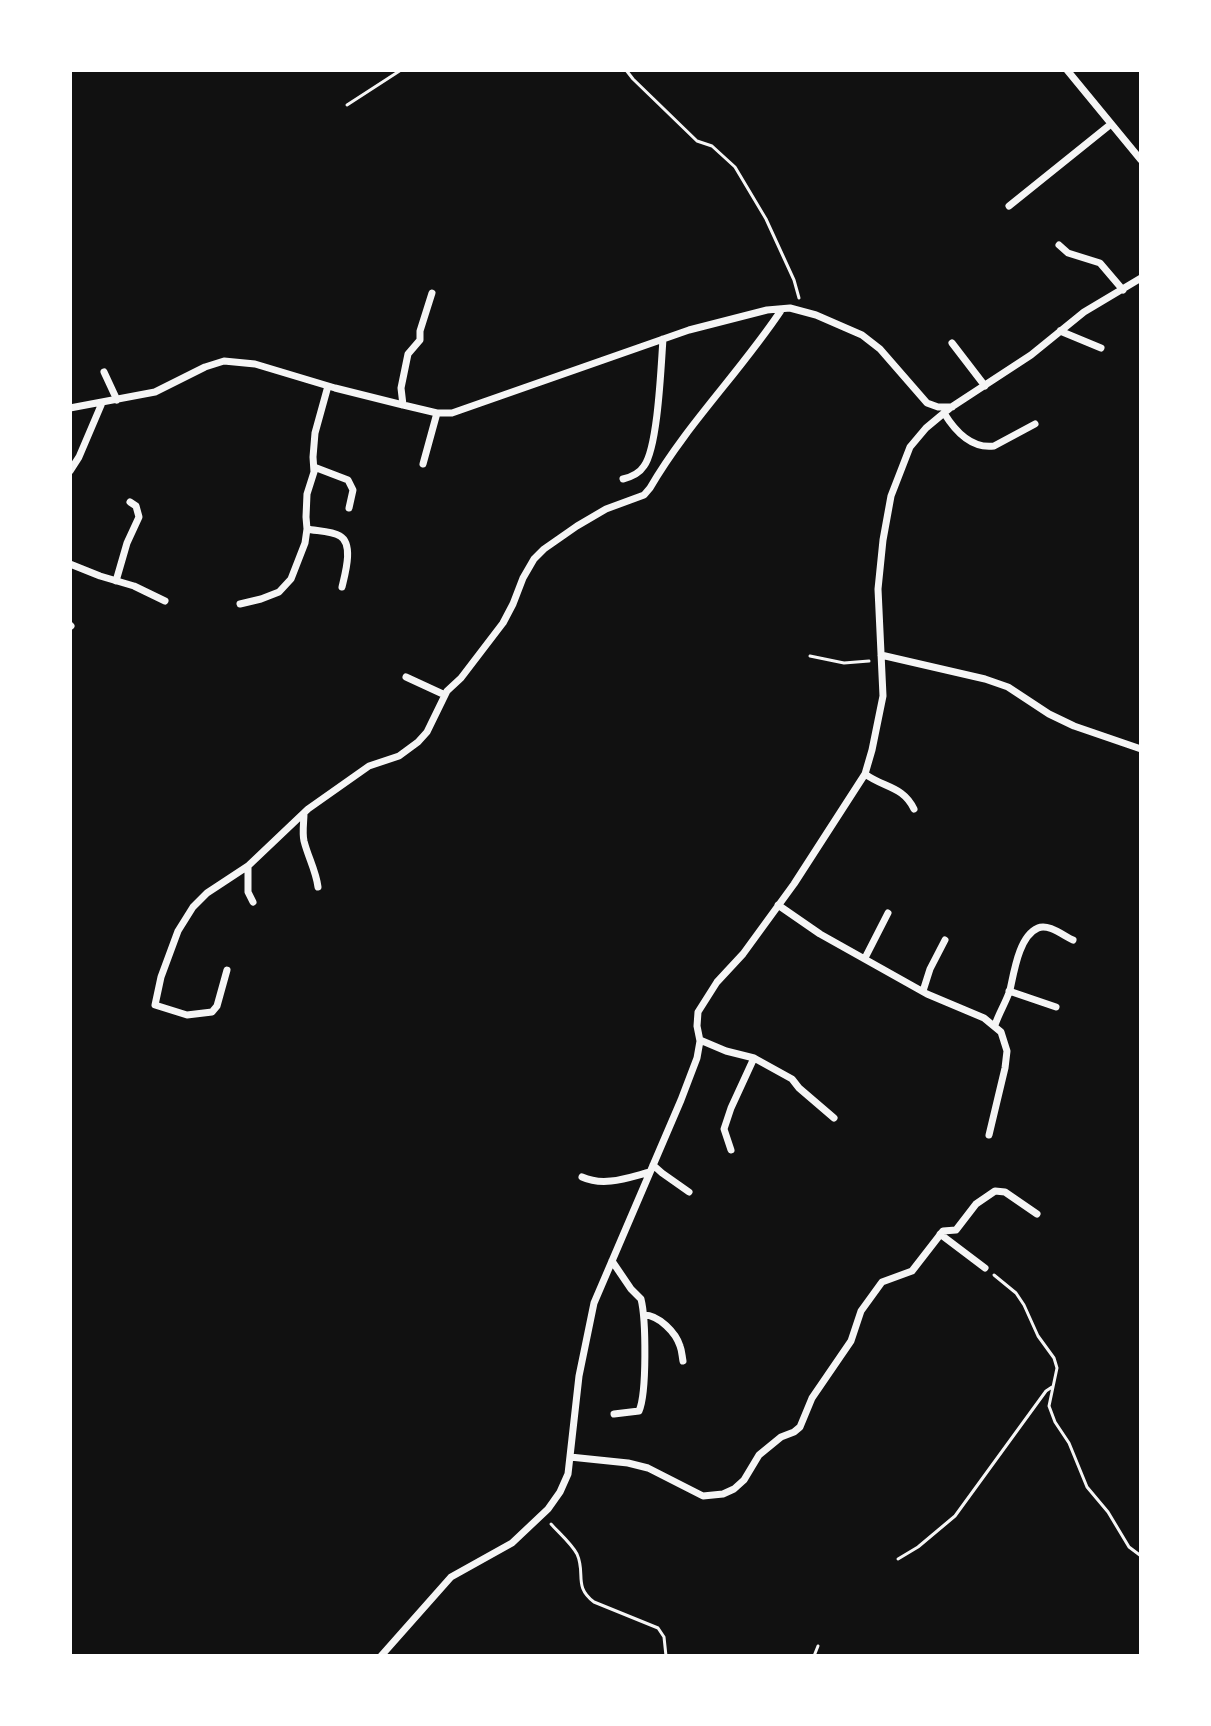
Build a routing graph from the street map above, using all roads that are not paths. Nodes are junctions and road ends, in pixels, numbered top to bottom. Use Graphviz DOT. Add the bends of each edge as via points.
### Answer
graph roads {
  1 [pos="1067,70"];
  2 [pos="1111,124"];
  3 [pos="1141,160"];
  4 [pos="1009,206"];
  5 [pos="1059,245"];
  6 [pos="1141,278"];
  7 [pos="1123,290"];
  8 [pos="432,293"];
  9 [pos="782,309"];
  10 [pos="1060,331"];
  11 [pos="663,339"];
  12 [pos="952,343"];
  13 [pos="1101,348"];
  14 [pos="104,372"];
  15 [pos="328,386"];
  16 [pos="985,386"];
  17 [pos="117,400"];
  18 [pos="102,403"];
  19 [pos="403,405"];
  20 [pos="952,407"];
  21 [pos="70,408"];
  22 [pos="437,413"];
  23 [pos="944,413"];
  24 [pos="1035,424"];
  25 [pos="423,464"];
  26 [pos="314,467"];
  27 [pos="70,471"];
  28 [pos="623,479"];
  29 [pos="130,502"];
  30 [pos="349,508"];
  31 [pos="307,529"];
  32 [pos="70,564"];
  33 [pos="116,581"];
  34 [pos="342,587"];
  35 [pos="165,601"];
  36 [pos="240,604"];
  37 [pos="881,658"];
  38 [pos="406,677"];
  39 [pos="445,695"];
  40 [pos="1141,749"];
  41 [pos="865,774"];
  42 [pos="914,809"];
  43 [pos="304,813"];
  44 [pos="248,866"];
  45 [pos="318,887"];
  46 [pos="253,902"];
  47 [pos="778,905"];
  48 [pos="888,913"];
  49 [pos="945,940"];
  50 [pos="1073,940"];
  51 [pos="865,958"];
  52 [pos="227,970"];
  53 [pos="923,991"];
  54 [pos="1009,991"];
  55 [pos="1056,1007"];
  56 [pos="995,1025"];
  57 [pos="700,1040"];
  58 [pos="754,1058"];
  59 [pos="834,1118"];
  60 [pos="989,1135"];
  61 [pos="731,1150"];
  62 [pos="651,1169"];
  63 [pos="582,1177"];
  64 [pos="689,1192"];
  65 [pos="1037,1214"];
  66 [pos="940,1234"];
  67 [pos="612,1261"];
  68 [pos="985,1268"];
  69 [pos="644,1315"];
  70 [pos="683,1361"];
  71 [pos="614,1414"];
  72 [pos="570,1457"];
  73 [pos="381,1656"];
  1 -- 2 [label="street"];
  2 -- 3 [label="street"];
  2 -- 4 [label="street"];
  5 -- 7 [label="street" via="1100,263"];
  6 -- 7 [label="street"];
  7 -- 10 [label="street"];
  8 -- 19 [label="street" via="420,340 408,354"];
  9 -- 11 [label="street"];
  9 -- 20 [label="street" via="816,315 862,335 927,403"];
  9 -- 39 [label="street" via="644,495 606,509 534,559 503,623"];
  10 -- 13 [label="street"];
  10 -- 16 [label="street"];
  11 -- 22 [label="street" via="476,406"];
  11 -- 28 [label="street" via="648,459 637,474"];
  12 -- 16 [label="street"];
  14 -- 17 [label="street"];
  15 -- 17 [label="street" via="255,364 224,361 155,392"];
  15 -- 19 [label="street"];
  15 -- 26 [label="street" via="315,433"];
  16 -- 20 [label="street"];
  17 -- 18 [label="street"];
  18 -- 21 [label="street"];
  18 -- 27 [label="street"];
  19 -- 22 [label="street"];
  20 -- 23 [label="street"];
  22 -- 25 [label="street"];
  23 -- 24 [label="street" via="973,444 988,447"];
  23 -- 37 [label="street" via="910,447 891,496 878,589"];
  26 -- 30 [label="street" via="348,480 353,490"];
  26 -- 31 [label="street"];
  29 -- 33 [label="street" via="139,517"];
  31 -- 34 [label="street" via="340,536 345,542 348,558"];
  31 -- 36 [label="street" via="291,579 279,592"];
  32 -- 33 [label="street"];
  33 -- 35 [label="street"];
  37 -- 40 [label="street" via="1008,687 1074,726"];
  37 -- 41 [label="street" via="883,696"];
  38 -- 39 [label="street"];
  39 -- 43 [label="street" via="427,732 409,750 369,766"];
  41 -- 42 [label="street" via="909,798"];
  41 -- 47 [label="street"];
  43 -- 44 [label="street"];
  43 -- 45 [label="street" via="303,836"];
  44 -- 46 [label="street"];
  44 -- 52 [label="street" via="193,907 178,931 155,1005 187,1015 212,1012"];
  47 -- 51 [label="street"];
  47 -- 57 [label="street" via="698,1012"];
  48 -- 51 [label="street"];
  49 -- 53 [label="street"];
  50 -- 54 [label="street" via="1037,928 1018,955"];
  51 -- 53 [label="street"];
  53 -- 56 [label="street"];
  54 -- 55 [label="street"];
  54 -- 56 [label="street"];
  56 -- 60 [label="street" via="1007,1051"];
  57 -- 58 [label="street"];
  57 -- 62 [label="street"];
  58 -- 59 [label="street" via="792,1079"];
  58 -- 61 [label="street" via="724,1129"];
  62 -- 63 [label="street" via="613,1182"];
  62 -- 64 [label="street"];
  62 -- 67 [label="street"];
  65 -- 66 [label="street" via="995,1191 976,1204 956,1230"];
  66 -- 68 [label="street"];
  66 -- 72 [label="street" via="912,1271 882,1282 861,1311 851,1341 812,1398 800,1427 759,1455 734,1489 703,1496 648,1468"];
  67 -- 69 [label="street" via="641,1299"];
  67 -- 72 [label="street" via="588,1328"];
  69 -- 70 [label="street" via="658,1319 673,1334"];
  69 -- 71 [label="street" via="641,1405 639,1411"];
  72 -- 73 [label="street" via="560,1492 542,1515 512,1543 451,1577"];
}
